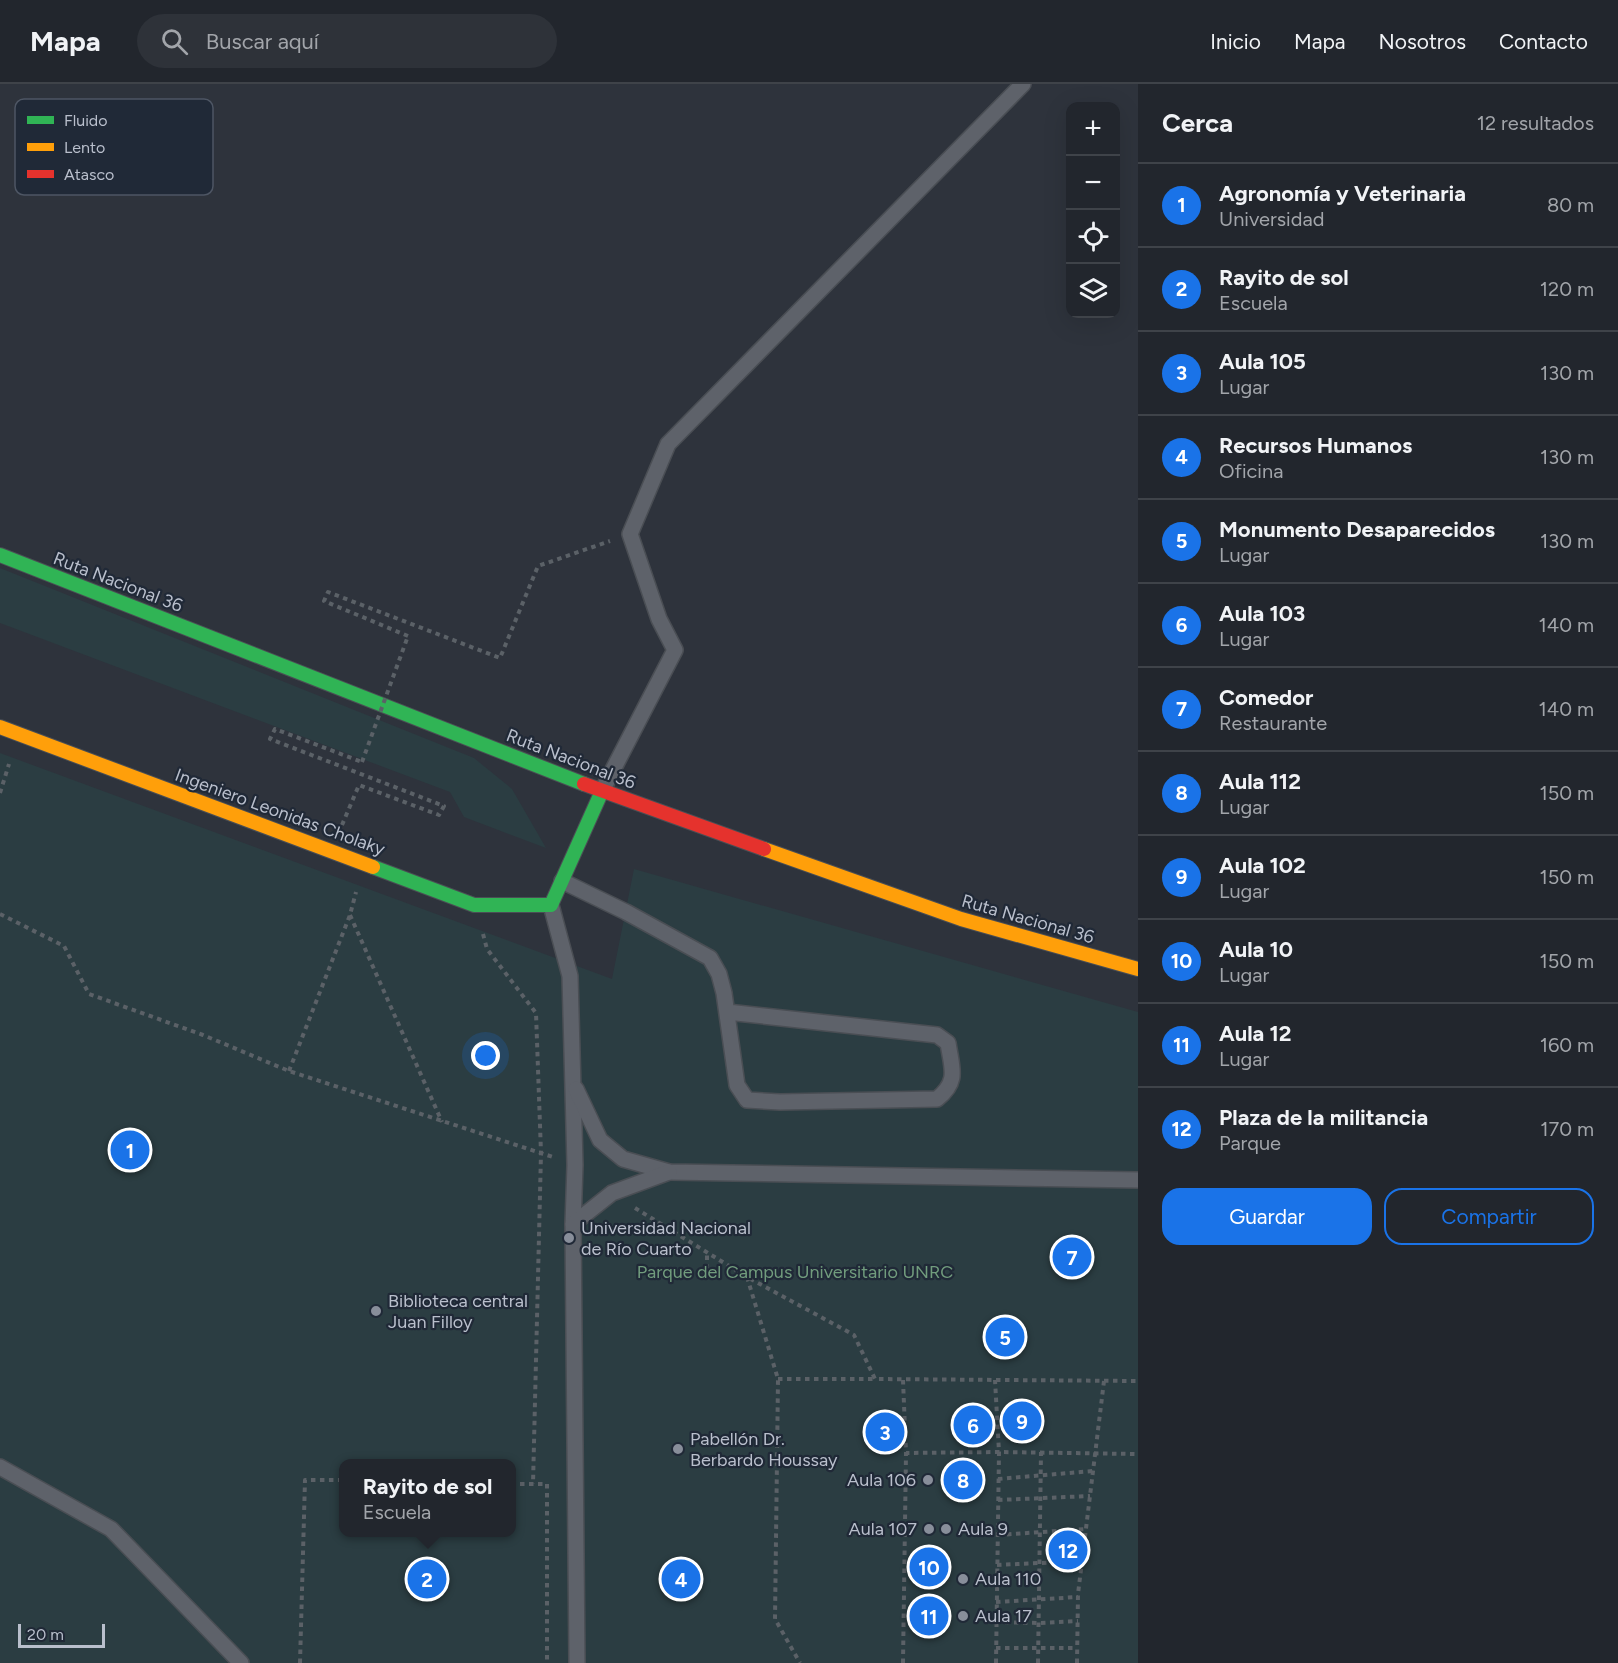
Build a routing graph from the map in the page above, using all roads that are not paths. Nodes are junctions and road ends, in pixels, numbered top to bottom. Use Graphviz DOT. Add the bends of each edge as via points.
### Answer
graph roads {
  1 [pos="1023,84"];
  2 [pos="0,555"];
  3 [pos="0,728"];
  4 [pos="602,791"];
  5 [pos="562,881"];
  6 [pos="551,905"];
  7 [pos="1138,969"];
  8 [pos="727,1012"];
  9 [pos="574,1084"];
  10 [pos="669,1172"];
  11 [pos="1138,1180"];
  12 [pos="573,1224"];
  13 [pos="0,1467"];
  14 [pos="241,1663"];
  15 [pos="577,1663"];
  1 -- 4 [label="lane" via="668,444 630,534 659,619 675,650"];
  2 -- 4 [label="main road, Ruta Nacional 36"];
  3 -- 6 [label="main road, Ingeniero Leonidas Cholaky" via="474,905"];
  4 -- 5 [label="main road"];
  4 -- 7 [label="main road, Ruta Nacional 36" via="961,919"];
  5 -- 6 [label="main road"];
  5 -- 8 [label="lane" via="710,958 719,974"];
  6 -- 9 [label="lane" via="570,976"];
  8 -- 8 [label="lane" via="737,1085 747,1100 937,1099 953,1079 948,1043 937,1035"];
  9 -- 10 [label="lane" via="600,1140 623,1159"];
  9 -- 12 [label="lane"];
  10 -- 11 [label="lane"];
  10 -- 12 [label="lane" via="612,1193"];
  12 -- 15 [label="lane"];
  13 -- 14 [label="lane" via="111,1529"];
}
